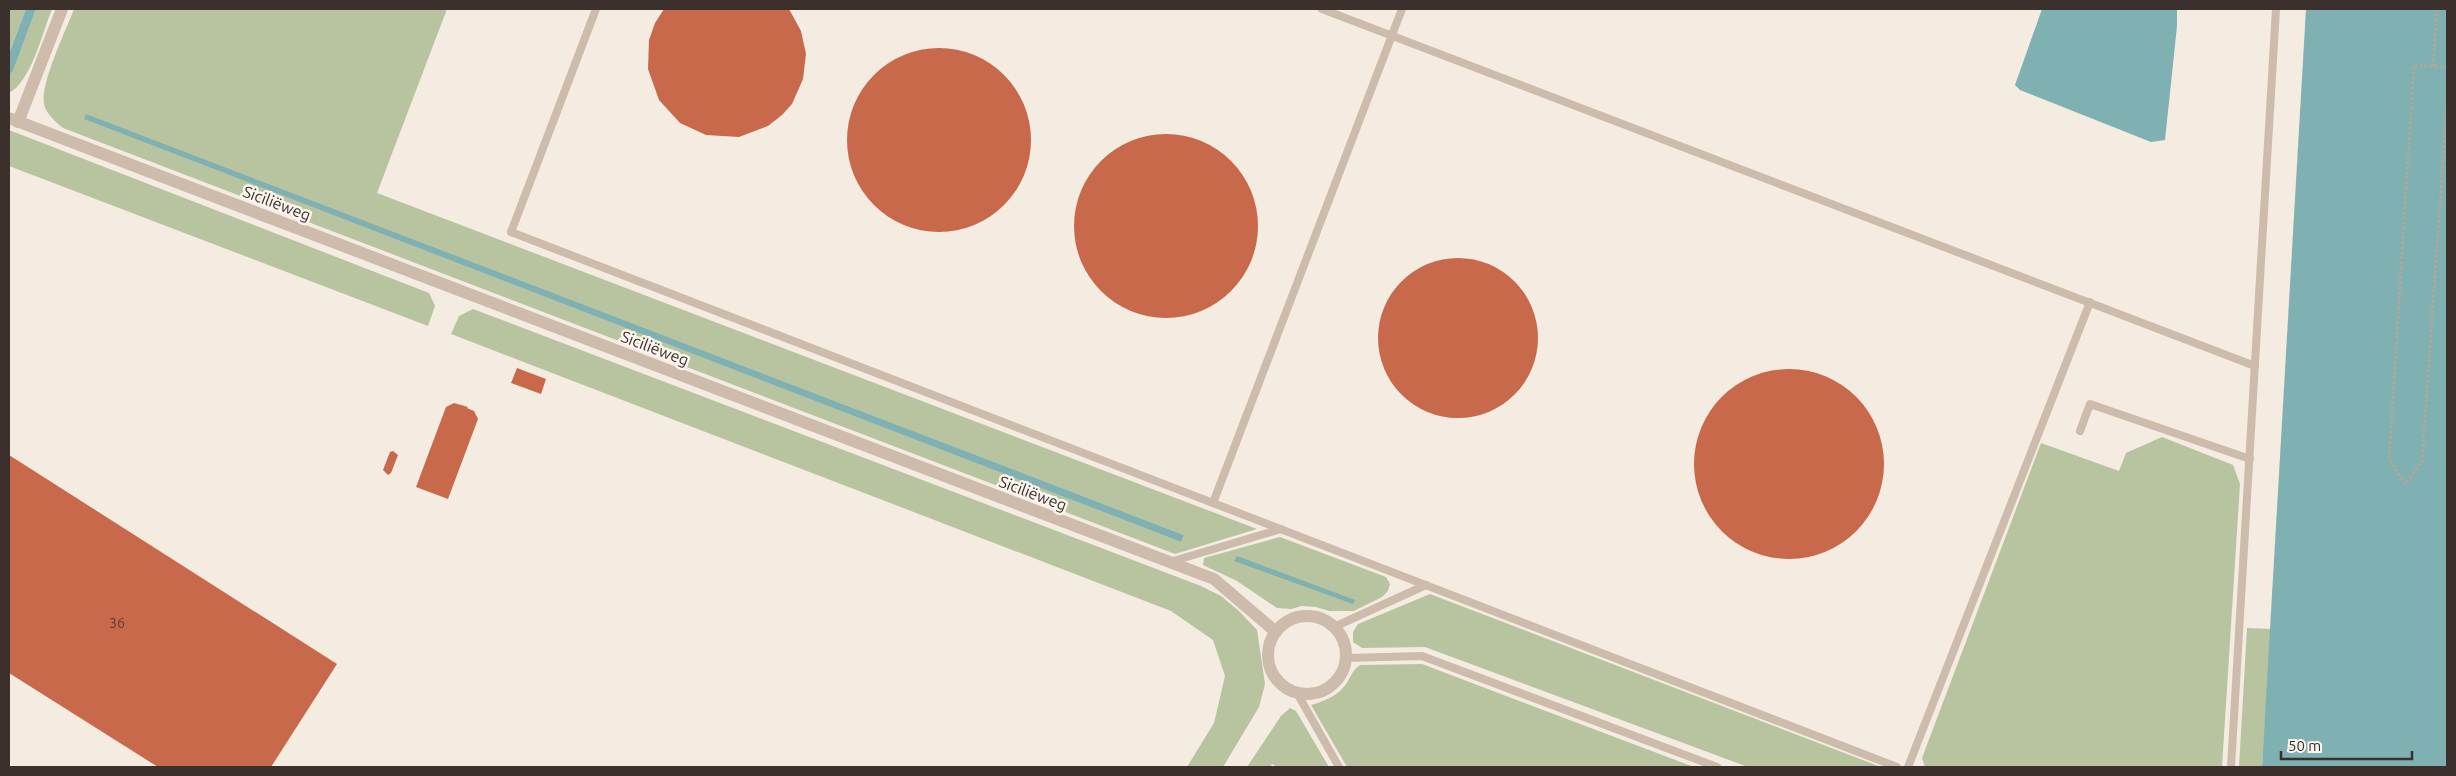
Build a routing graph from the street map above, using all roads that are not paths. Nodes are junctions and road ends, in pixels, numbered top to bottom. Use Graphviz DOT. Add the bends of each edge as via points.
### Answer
graph roads {
  1 [pos="62,9"];
  2 [pos="596,9"];
  3 [pos="1322,9"];
  4 [pos="1402,9"];
  5 [pos="2276,9"];
  6 [pos="1392,35"];
  7 [pos="13,120"];
  8 [pos="2090,302"];
  9 [pos="2255,366"];
  10 [pos="2080,431"];
  11 [pos="2250,459"];
  12 [pos="1213,503"];
  13 [pos="1280,529"];
  14 [pos="1170,562"];
  15 [pos="1426,585"];
  16 [pos="1334,627"];
  17 [pos="1276,632"];
  18 [pos="1346,658"];
  19 [pos="1297,693"];
  20 [pos="1339,767"];
  21 [pos="1717,767"];
  22 [pos="1898,767"];
  23 [pos="1908,767"];
  24 [pos="2231,767"];
  1 -- 7 [label="street"];
  2 -- 12 [label="lane" via="511,232"];
  3 -- 6 [label="lane"];
  4 -- 6 [label="lane"];
  5 -- 9 [label="lane"];
  6 -- 8 [label="lane"];
  6 -- 12 [label="lane"];
  7 -- 14 [label="street, Siciliëweg"];
  8 -- 9 [label="lane"];
  8 -- 23 [label="lane"];
  9 -- 11 [label="lane"];
  10 -- 11 [label="lane" via="2090,404"];
  11 -- 24 [label="lane"];
  12 -- 13 [label="lane"];
  13 -- 14 [label="lane"];
  13 -- 15 [label="lane"];
  14 -- 17 [label="street, Siciliëweg" via="1214,579"];
  15 -- 16 [label="lane"];
  15 -- 22 [label="lane"];
  16 -- 17 [label="street" via="1325,621 1304,616 1283,624"];
  16 -- 18 [label="street" via="1345,647"];
  17 -- 19 [label="street" via="1270,642 1270,668 1284,687"];
  18 -- 19 [label="street" via="1338,679 1329,687 1319,692"];
  18 -- 21 [label="lane" via="1422,656"];
  19 -- 20 [label="lane"];
}
